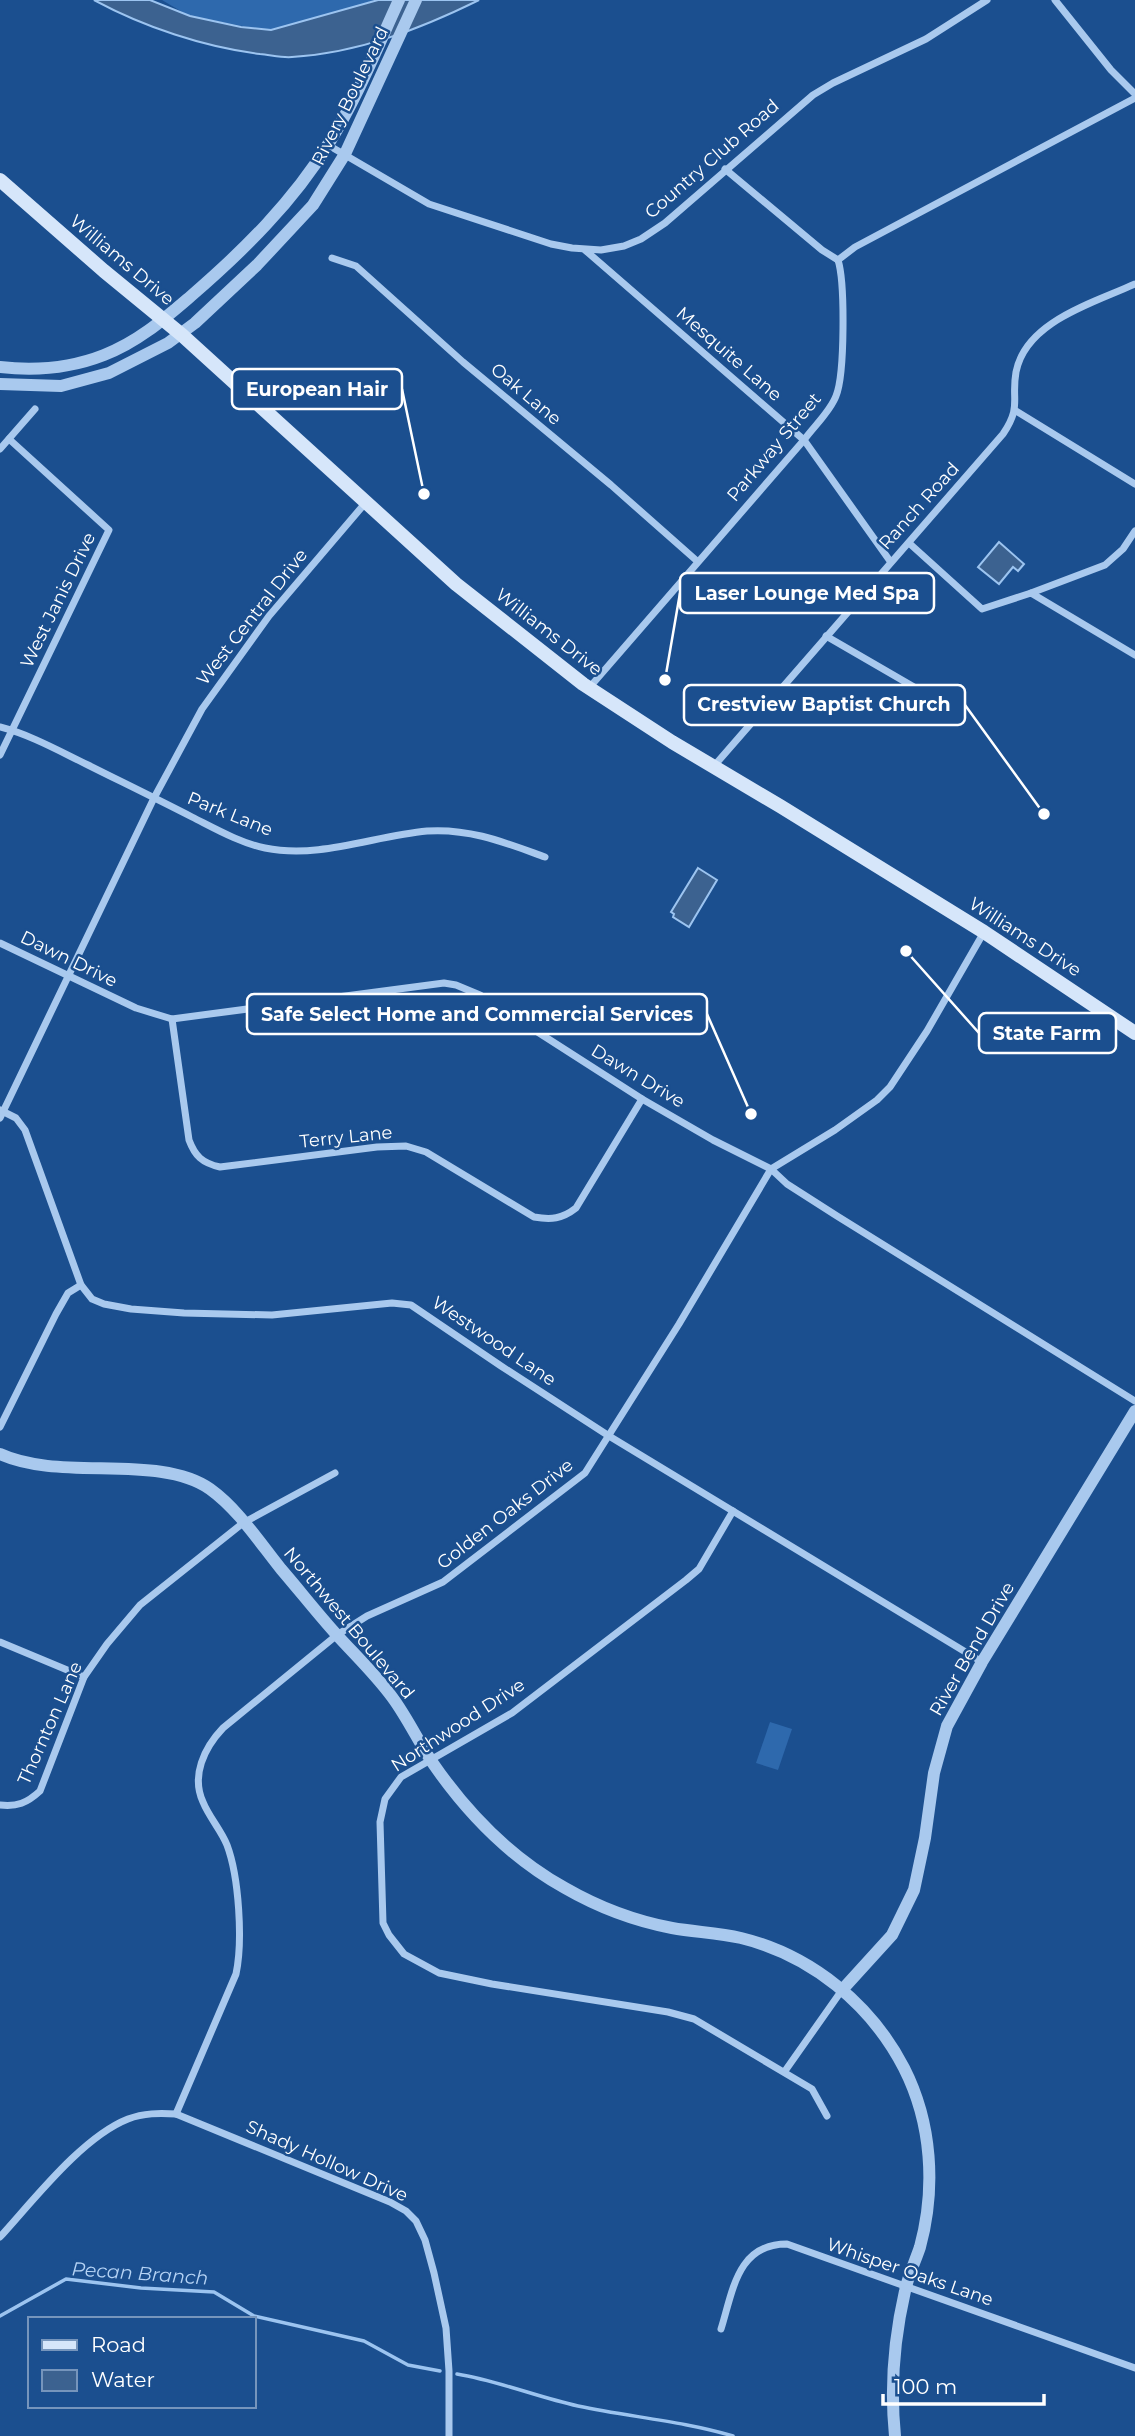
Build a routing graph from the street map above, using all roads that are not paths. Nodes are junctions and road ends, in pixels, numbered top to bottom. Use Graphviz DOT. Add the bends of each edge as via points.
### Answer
graph roads {
  1 [pos="399,0"];
  2 [pos="416,0"];
  3 [pos="987,0"];
  4 [pos="1055,0"];
  5 [pos="1135,96"];
  6 [pos="328,145"];
  7 [pos="345,155"];
  8 [pos="725,169"];
  9 [pos="0,180"];
  10 [pos="585,250"];
  11 [pos="332,258"];
  12 [pos="838,260"];
  13 [pos="1135,284"];
  14 [pos="163,321"];
  15 [pos="182,335"];
  16 [pos="0,367"];
  17 [pos="0,384"];
  18 [pos="35,409"];
  19 [pos="1016,411"];
  20 [pos="9,439"];
  21 [pos="804,440"];
  22 [pos="0,449"];
  23 [pos="1135,484"];
  24 [pos="367,501"];
  25 [pos="1135,531"];
  26 [pos="909,543"];
  27 [pos="697,561"];
  28 [pos="890,561"];
  29 [pos="1031,593"];
  30 [pos="826,636"];
  31 [pos="1135,655"];
  32 [pos="914,687"];
  33 [pos="589,688"];
  34 [pos="0,727"];
  35 [pos="12,731"];
  36 [pos="0,755"];
  37 [pos="714,766"];
  38 [pos="155,798"];
  39 [pos="545,857"];
  40 [pos="984,932"];
  41 [pos="0,943"];
  42 [pos="68,975"];
  43 [pos="173,1019"];
  44 [pos="1135,1033"];
  45 [pos="642,1099"];
  46 [pos="1,1113"];
  47 [pos="771,1169"];
  48 [pos="81,1285"];
  49 [pos="1135,1401"];
  50 [pos="1135,1411"];
  51 [pos="0,1427"];
  52 [pos="609,1436"];
  53 [pos="0,1454"];
  54 [pos="335,1473"];
  55 [pos="733,1511"];
  56 [pos="243,1523"];
  57 [pos="337,1635"];
  58 [pos="0,1642"];
  59 [pos="982,1662"];
  60 [pos="84,1677"];
  61 [pos="430,1759"];
  62 [pos="0,1805"];
  63 [pos="842,1990"];
  64 [pos="785,2071"];
  65 [pos="176,2114"];
  66 [pos="827,2116"];
  67 [pos="0,2237"];
  68 [pos="906,2287"];
  69 [pos="721,2329"];
  70 [pos="1135,2368"];
  71 [pos="449,2436"];
  72 [pos="894,2436"];
  1 -- 6 [label="street, Rivery Boulevard"];
  2 -- 7 [label="street, Rivery Boulevard"];
  3 -- 8 [label="street, Country Club Road" via="926,39 813,95"];
  4 -- 5 [label="street"];
  5 -- 12 [label="street"];
  6 -- 7 [label="street, Country Club Road"];
  6 -- 14 [label="street, Rivery Boulevard" via="253,239"];
  7 -- 10 [label="street, Country Club Road" via="429,204"];
  7 -- 15 [label="street, Rivery Boulevard" via="313,205"];
  8 -- 10 [label="street, Country Club Road" via="641,239 624,246"];
  8 -- 12 [label="street"];
  9 -- 14 [label="main road, Williams Drive"];
  10 -- 21 [label="street, Mesquite Lane"];
  11 -- 27 [label="street, Oak Lane" via="356,266"];
  12 -- 21 [label="street, Parkway Street" via="843,287 840,380 836,397"];
  13 -- 19 [label="street" via="1052,322 1035,336 1016,372"];
  14 -- 15 [label="main road, Williams Drive"];
  14 -- 16 [label="street, Rivery Boulevard" via="131,343 92,360 53,368"];
  15 -- 17 [label="street, Rivery Boulevard" via="109,373 61,386"];
  15 -- 24 [label="main road, Williams Drive"];
  18 -- 20 [label="street"];
  19 -- 23 [label="street"];
  19 -- 26 [label="street, Ranch Road" via="1003,434"];
  20 -- 22 [label="street"];
  20 -- 35 [label="street, West Janis Drive" via="109,530"];
  21 -- 27 [label="street, Parkway Street"];
  21 -- 28 [label="street, Mesquite Lane"];
  24 -- 33 [label="main road, Williams Drive" via="456,583"];
  24 -- 38 [label="street, West Central Drive" via="239,655 202,709"];
  25 -- 29 [label="street" via="1123,550 1105,565"];
  26 -- 28 [label="street, Ranch Road"];
  26 -- 29 [label="street" via="982,609"];
  27 -- 33 [label="street, Parkway Street"];
  28 -- 30 [label="street, Ranch Road"];
  29 -- 31 [label="street"];
  30 -- 32 [label="street"];
  30 -- 37 [label="street, Ranch Road"];
  33 -- 37 [label="main road, Williams Drive"];
  34 -- 35 [label="street, Park Lane"];
  35 -- 36 [label="street"];
  35 -- 38 [label="street, Park Lane"];
  37 -- 40 [label="main road, Williams Drive"];
  38 -- 39 [label="street, Park Lane" via="263,848 337,848 447,831 472,833"];
  38 -- 42 [label="street, West Central Drive"];
  40 -- 44 [label="main road, Williams Drive"];
  40 -- 47 [label="street, Golden Oaks Drive" via="890,1087 838,1128"];
  41 -- 42 [label="street, Dawn Drive"];
  42 -- 43 [label="street, Dawn Drive" via="136,1008"];
  42 -- 46 [label="street, West Central Drive"];
  43 -- 45 [label="street, Dawn Drive" via="456,985 480,995"];
  43 -- 45 [label="street, Terry Lane" via="189,1140 206,1164 220,1167 406,1146 426,1152 534,1217 553,1219 576,1208"];
  45 -- 47 [label="street, Dawn Drive"];
  46 -- 48 [label="street" via="16,1118 24,1130"];
  47 -- 49 [label="street, Dawn Drive" via="837,1216"];
  47 -- 52 [label="street, Golden Oaks Drive"];
  48 -- 51 [label="street" via="68,1293 56,1314"];
  48 -- 52 [label="street, Westwood Lane" via="92,1299 104,1304 184,1313 272,1315 411,1305"];
  50 -- 59 [label="street, River Bend Drive"];
  52 -- 55 [label="street, Westwood Lane"];
  52 -- 57 [label="street, Golden Oaks Drive" via="585,1473 568,1488 443,1582 367,1616"];
  53 -- 56 [label="street, Northwest Boulevard" via="27,1463 183,1477 218,1495"];
  54 -- 56 [label="street, Thornton Lane"];
  55 -- 59 [label="street, Westwood Lane"];
  55 -- 61 [label="street, Northwood Drive" via="699,1569 686,1580 512,1713"];
  56 -- 57 [label="street, Northwest Boulevard"];
  56 -- 60 [label="street, Thornton Lane" via="140,1605"];
  57 -- 61 [label="street, Northwest Boulevard" via="390,1693"];
  57 -- 65 [label="street, Golden Oaks Drive" via="223,1728 208,1746 200,1767 199,1791 232,1862 238,1963"];
  58 -- 60 [label="street"];
  59 -- 63 [label="street, River Bend Drive" via="947,1726 914,1890 891,1935"];
  60 -- 62 [label="street, Thornton Lane" via="40,1791 29,1802"];
  61 -- 63 [label="street, Northwest Boulevard" via="490,1832 564,1888 667,1927 765,1945 821,1973"];
  61 -- 64 [label="street, Northwood Drive" via="401,1777 381,1808 383,1923 404,1954 460,1978 685,2017"];
  63 -- 64 [label="street"];
  63 -- 68 [label="street, Northwest Boulevard" via="875,2022 891,2046 923,2121 928,2209"];
  64 -- 66 [label="street, Northwood Drive" via="812,2089"];
  65 -- 67 [label="street" via="141,2115 95,2139"];
  65 -- 71 [label="street, Shady Hollow Drive" via="390,2202 416,2221 446,2328"];
  68 -- 69 [label="street, Whisper Oaks Lane" via="778,2244 752,2253 742,2266"];
  68 -- 70 [label="street, Whisper Oaks Lane"];
  68 -- 72 [label="street, Northwest Boulevard" via="892,2373"];
}
